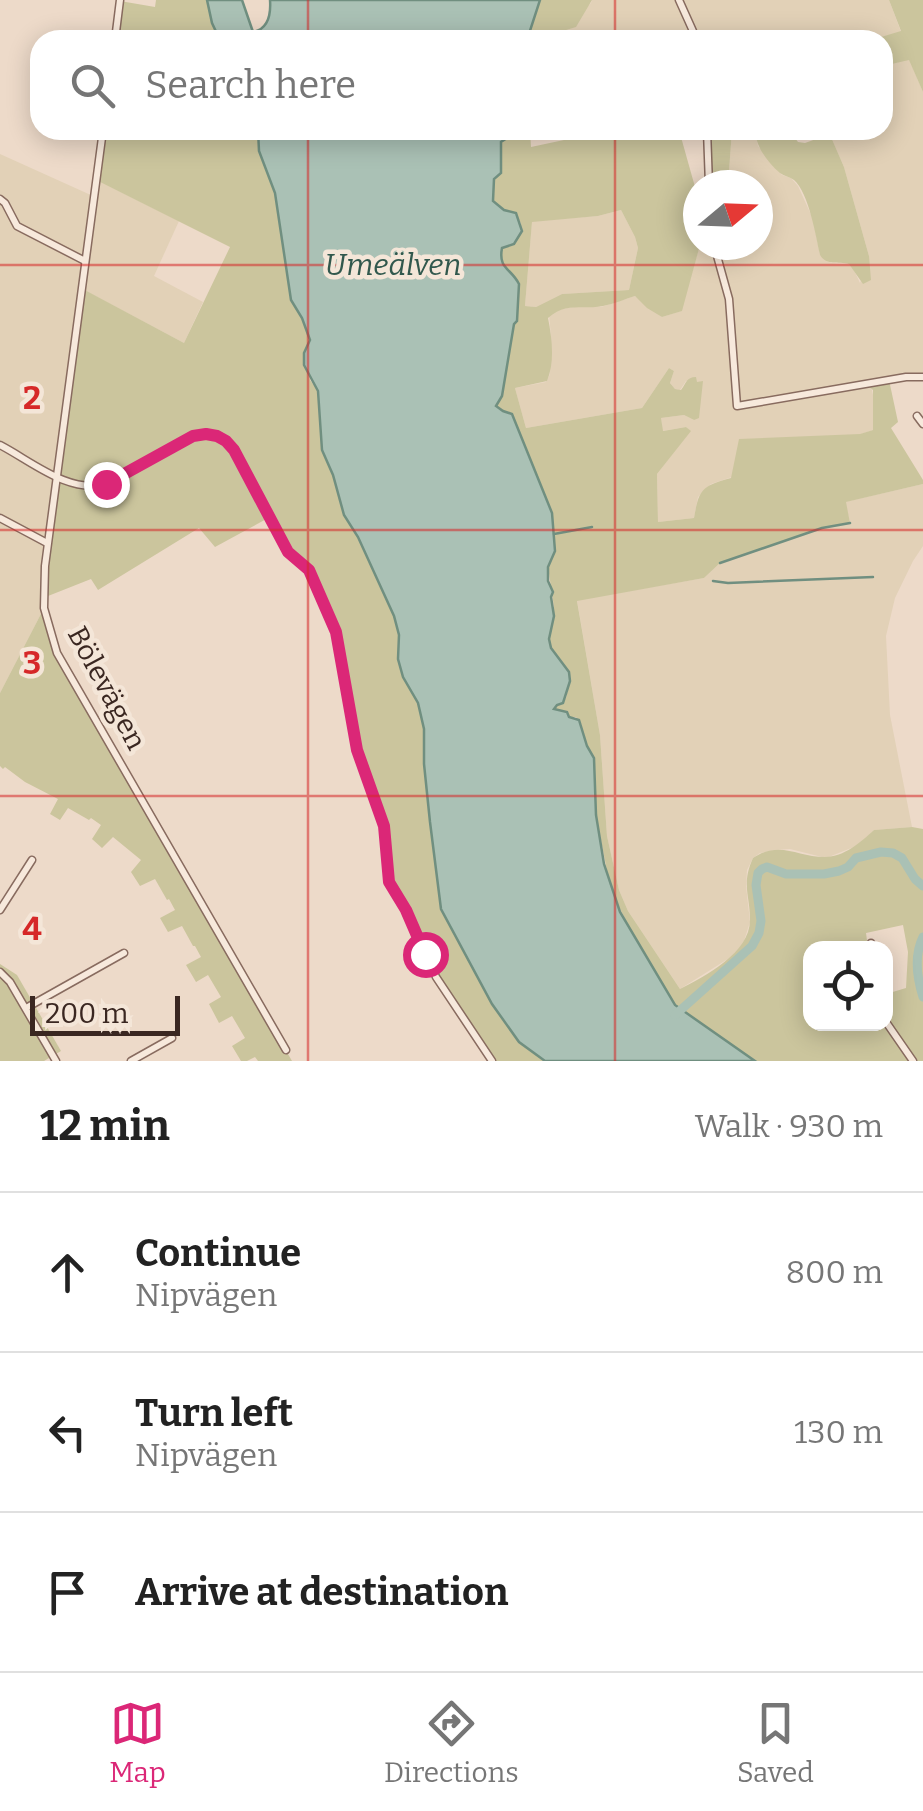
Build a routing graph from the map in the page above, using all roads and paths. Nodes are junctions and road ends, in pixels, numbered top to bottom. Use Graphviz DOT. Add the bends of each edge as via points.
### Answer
graph roads {
  1 [pos="120,0"];
  2 [pos="679,0"];
  3 [pos="116,30"];
  4 [pos="692,30"];
  5 [pos="102,140"];
  6 [pos="707,140"];
  7 [pos="708,170"];
  8 [pos="0,199"];
  9 [pos="718,260"];
  10 [pos="85,261"];
  11 [pos="923,377"];
  12 [pos="917,416"];
  13 [pos="923,424"];
  14 [pos="0,444"];
  15 [pos="58,476"];
  16 [pos="0,518"];
  17 [pos="48,544"];
  18 [pos="32,860"];
  19 [pos="0,910"];
  20 [pos="124,953"];
  21 [pos="0,972"];
  22 [pos="26,1008"];
  23 [pos="892,1031"];
  24 [pos="172,1038"];
  25 [pos="286,1050"];
  26 [pos="56,1061"];
  27 [pos="131,1061"];
  28 [pos="492,1061"];
  29 [pos="914,1061"];
  1 -- 3 [label="street"];
  2 -- 4 [label="street"];
  5 -- 10 [label="street, Bölevägen"];
  6 -- 7 [label="street"];
  8 -- 10 [label="street" via="17,226"];
  9 -- 11 [label="street" via="729,300 737,406"];
  10 -- 15 [label="street, Bölevägen"];
  12 -- 13 [label="street"];
  14 -- 15 [label="street"];
  15 -- 17 [label="street, Bölevägen"];
  15 -- 28 [label="street" via="85,487 106,484 206,434 234,450 288,552 309,570 336,632 357,750 384,826 389,882 436,976"];
  16 -- 17 [label="street"];
  17 -- 25 [label="street, Bölevägen" via="44,608 58,653"];
  18 -- 19 [label="street"];
  20 -- 22 [label="street"];
  21 -- 22 [label="street"];
  22 -- 26 [label="street"];
  23 -- 29 [label="street"];
  24 -- 27 [label="street"];
}
